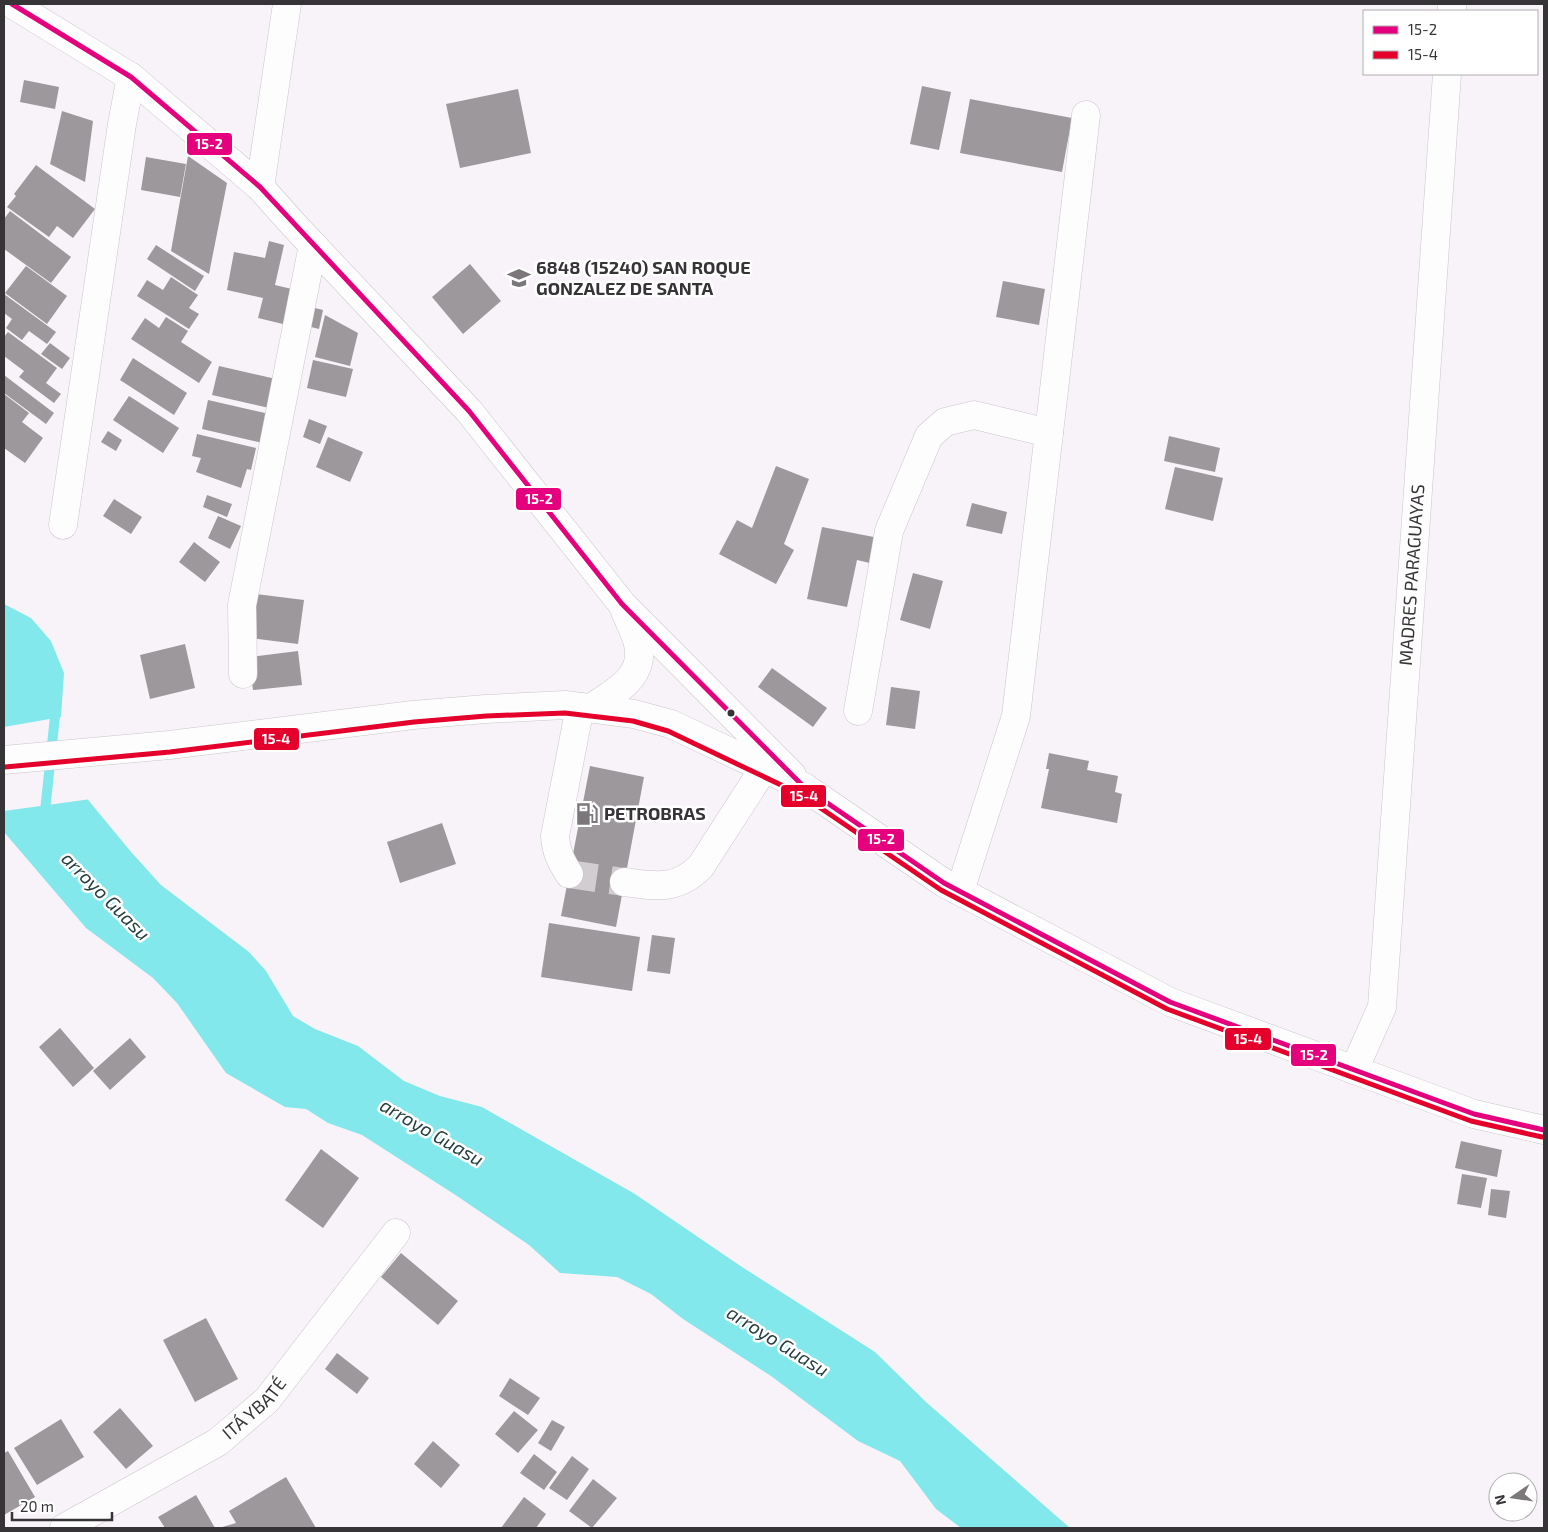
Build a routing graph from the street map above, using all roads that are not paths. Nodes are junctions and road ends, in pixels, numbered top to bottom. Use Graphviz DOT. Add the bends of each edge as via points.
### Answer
graph roads {
  1 [pos="12,4"];
  2 [pos="286,4"];
  3 [pos="1447,75"];
  4 [pos="131,77"];
  5 [pos="1086,115"];
  6 [pos="260,187"];
  7 [pos="313,245"];
  8 [pos="1049,433"];
  9 [pos="63,525"];
  10 [pos="622,604"];
  11 [pos="242,674"];
  12 [pos="585,707"];
  13 [pos="858,711"];
  14 [pos="4,760"];
  15 [pos="764,768"];
  16 [pos="804,787"];
  17 [pos="569,874"];
  18 [pos="624,882"];
  19 [pos="960,891"];
  20 [pos="1354,1070"];
  21 [pos="1544,1130"];
  22 [pos="396,1233"];
  23 [pos="64,1528"];
  1 -- 4 [label="main road"];
  2 -- 6 [label="main road"];
  3 -- 20 [label="main road, MADRES PARAGUAYAS" via="1382,1007"];
  4 -- 6 [label="main road"];
  4 -- 9 [label="main road"];
  5 -- 8 [label="main road"];
  6 -- 7 [label="main road"];
  7 -- 10 [label="main road" via="469,411"];
  7 -- 11 [label="main road" via="242,605"];
  8 -- 13 [label="main road" via="974,415 944,422 929,436 888,531"];
  8 -- 19 [label="main road" via="1016,716"];
  10 -- 12 [label="main road" via="637,641 637,668 624,685"];
  10 -- 16 [label="main road"];
  12 -- 14 [label="main road" via="496,708 413,715 169,745"];
  12 -- 15 [label="main road" via="634,714 671,724"];
  12 -- 17 [label="main road" via="554,836 556,850"];
  15 -- 16 [label="main road"];
  15 -- 18 [label="main road" via="701,866 690,877 674,884 654,886"];
  16 -- 19 [label="main road"];
  19 -- 20 [label="main road" via="1170,1002"];
  20 -- 21 [label="main road" via="1474,1114"];
  22 -- 23 [label="main road, ITÁ YBATÉ" via="267,1400 218,1442"];
}
